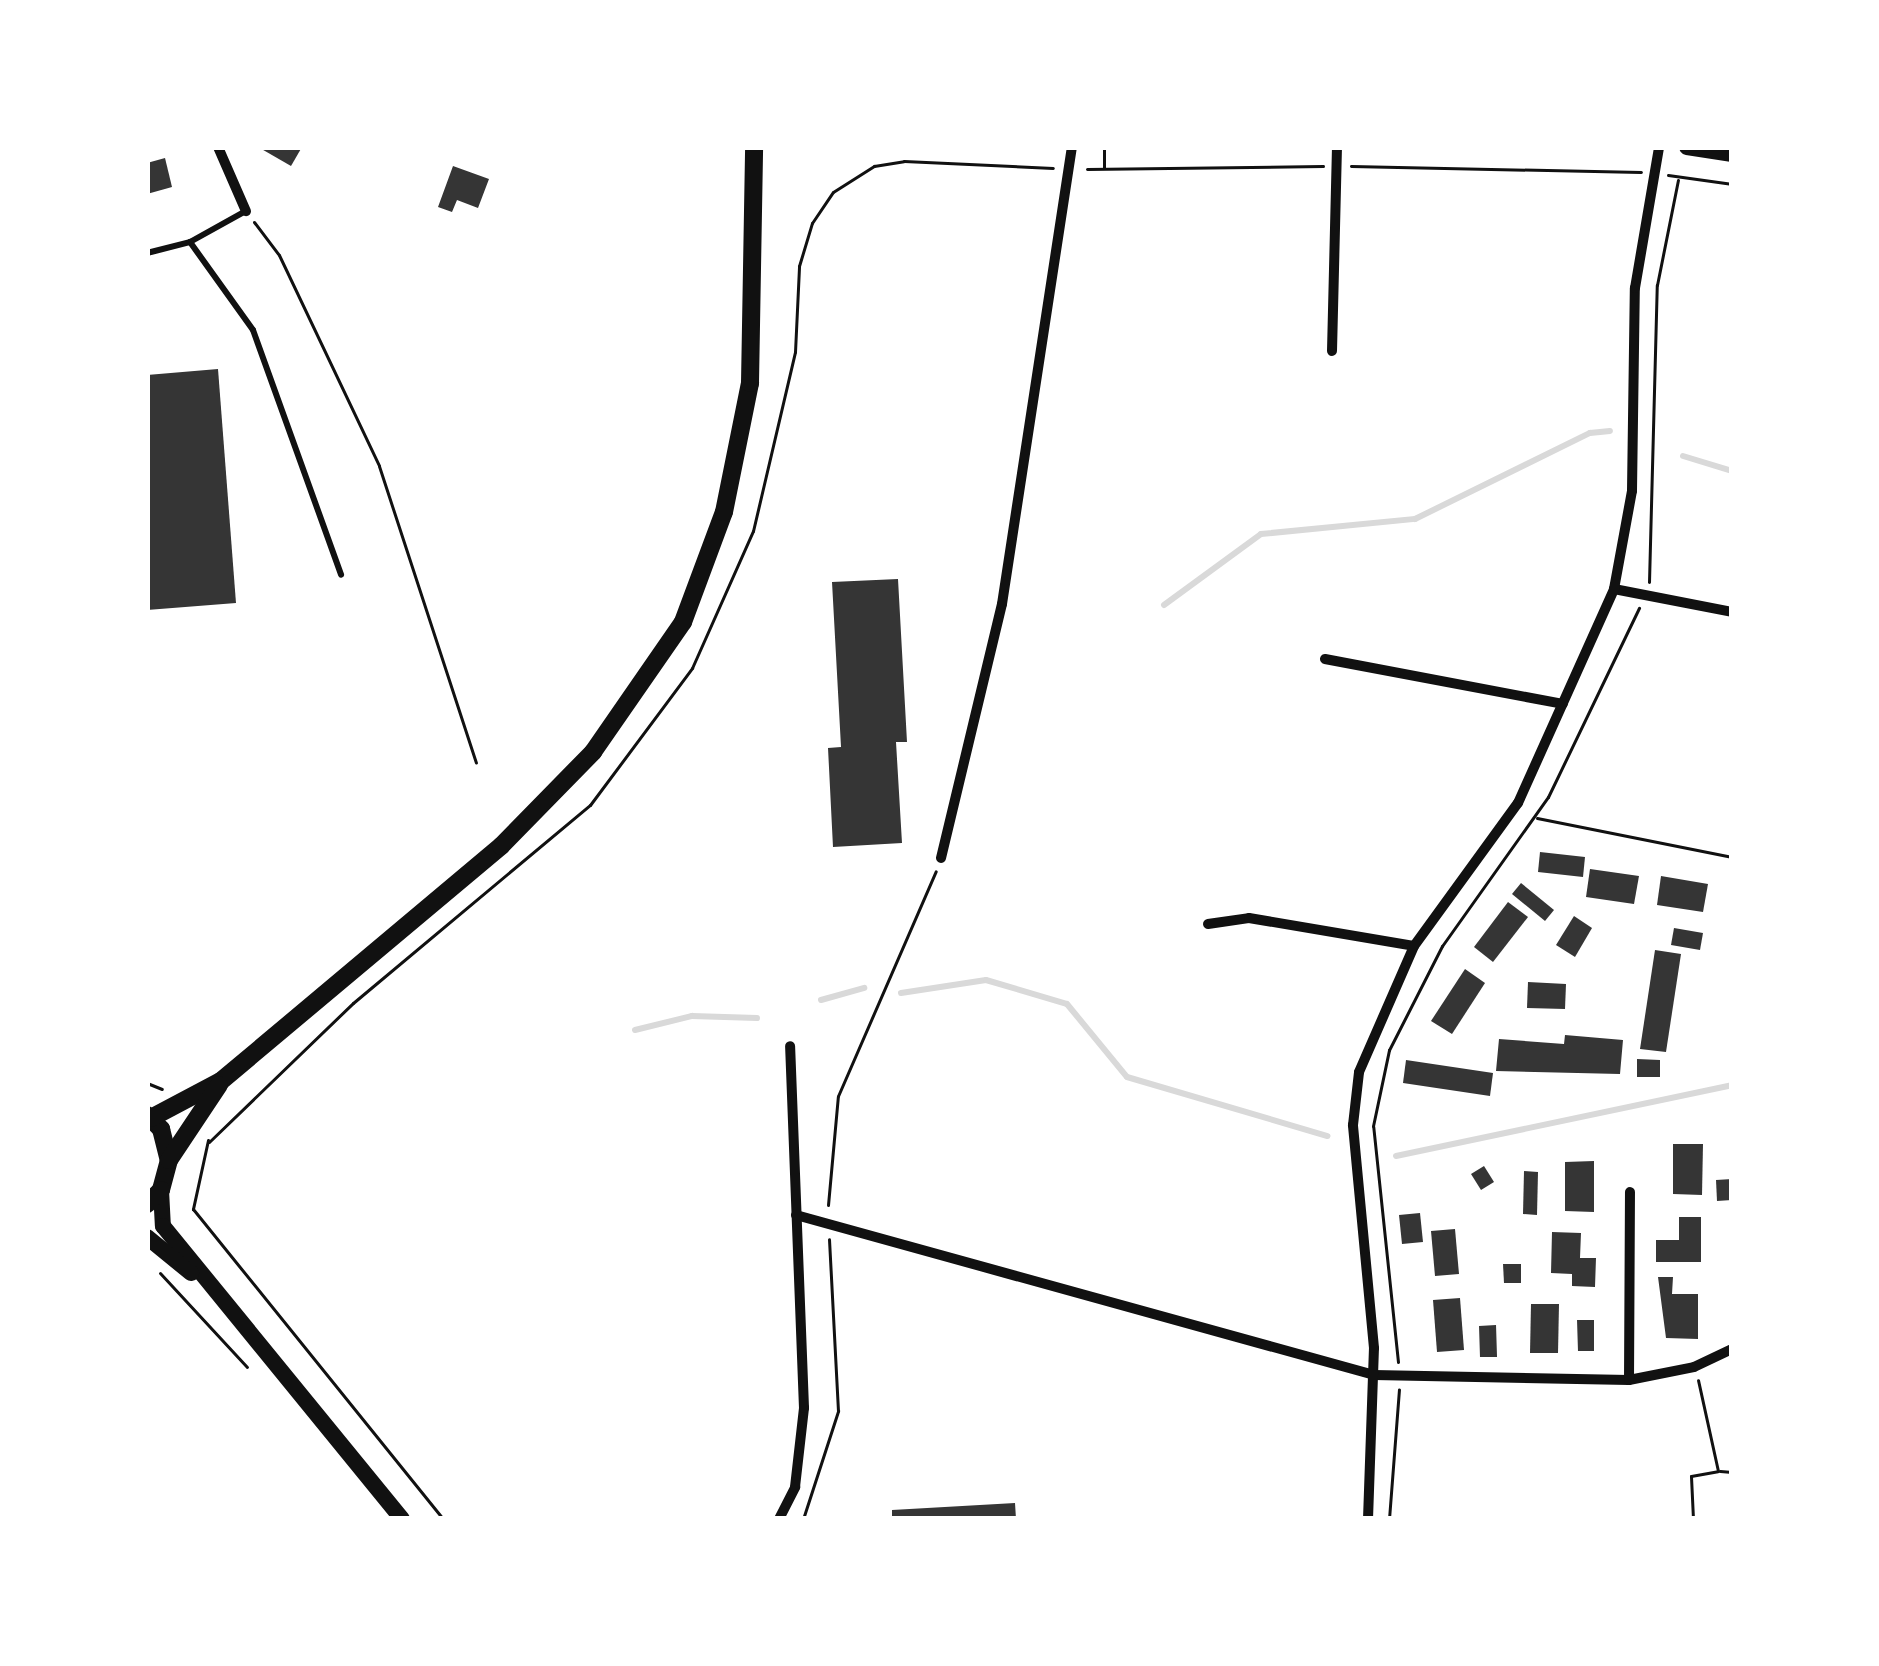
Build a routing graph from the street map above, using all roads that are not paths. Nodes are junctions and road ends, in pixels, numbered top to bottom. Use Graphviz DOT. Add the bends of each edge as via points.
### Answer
graph roads {
  1 [pos="218,147"];
  2 [pos="754,147"];
  3 [pos="1072,147"];
  4 [pos="1337,147"];
  5 [pos="1659,147"];
  6 [pos="1687,147"];
  7 [pos="1732,154"];
  8 [pos="246,211"];
  9 [pos="190,242"];
  10 [pos="147,253"];
  11 [pos="1333,351"];
  12 [pos="341,575"];
  13 [pos="1614,590"];
  14 [pos="1732,611"];
  15 [pos="1325,659"];
  16 [pos="1563,704"];
  17 [pos="941,858"];
  18 [pos="1208,924"];
  19 [pos="1414,946"];
  20 [pos="790,1046"];
  21 [pos="221,1081"];
  22 [pos="149,1117"];
  23 [pos="169,1160"];
  24 [pos="1630,1192"];
  25 [pos="154,1197"];
  26 [pos="796,1215"];
  27 [pos="147,1237"];
  28 [pos="215,1292"];
  29 [pos="1732,1349"];
  30 [pos="1374,1375"];
  31 [pos="1628,1380"];
  32 [pos="402,1519"];
  33 [pos="779,1519"];
  34 [pos="1368,1519"];
  1 -- 8 [label="street"];
  2 -- 21 [label="main road" via="750,382 724,512 683,622 592,752 501,846"];
  3 -- 17 [label="street" via="1002,604"];
  4 -- 11 [label="street"];
  5 -- 13 [label="street" via="1635,288 1632,491"];
  6 -- 7 [label="main road"];
  8 -- 9 [label="lane"];
  9 -- 10 [label="lane"];
  9 -- 12 [label="lane" via="253,330"];
  13 -- 14 [label="street"];
  13 -- 16 [label="street"];
  15 -- 16 [label="street"];
  16 -- 19 [label="street" via="1518,803"];
  18 -- 19 [label="street" via="1249,918"];
  19 -- 30 [label="street" via="1373,1030 1353,1125"];
  20 -- 26 [label="street"];
  21 -- 22 [label="main road"];
  21 -- 23 [label="main road"];
  22 -- 23 [label="main road"];
  23 -- 25 [label="main road"];
  24 -- 31 [label="street"];
  25 -- 28 [label="main road" via="163,1226"];
  26 -- 30 [label="street"];
  26 -- 33 [label="street" via="804,1408 795,1486"];
  27 -- 28 [label="main road"];
  28 -- 32 [label="main road"];
  29 -- 31 [label="street" via="1694,1367"];
  30 -- 31 [label="street"];
  30 -- 34 [label="street"];
}
